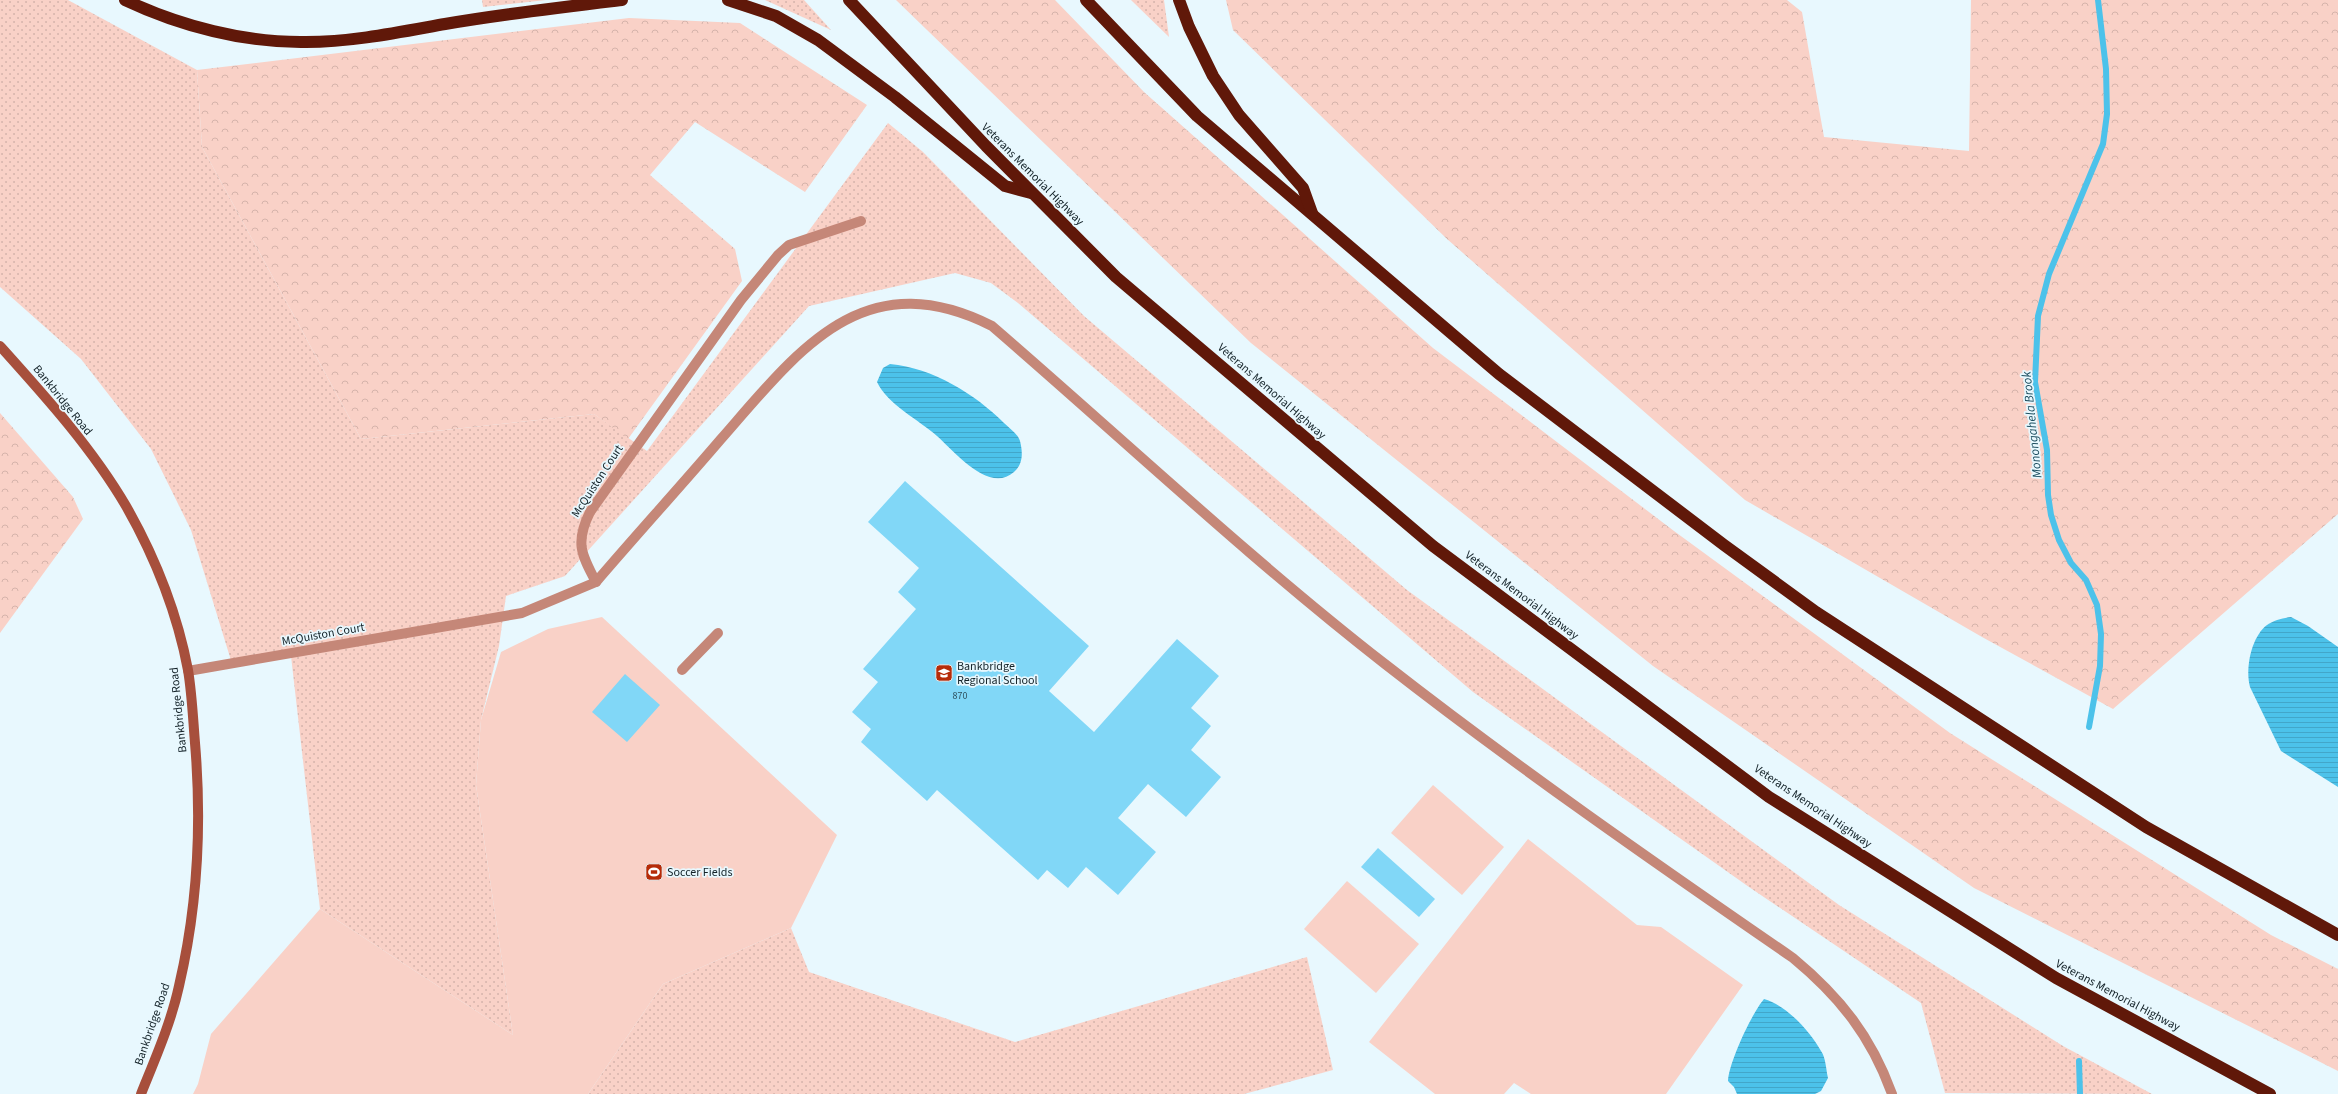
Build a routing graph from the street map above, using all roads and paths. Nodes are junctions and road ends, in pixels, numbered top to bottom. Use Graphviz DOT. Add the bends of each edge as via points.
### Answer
graph roads {
  1 [pos="125,0"];
  2 [pos="622,0"];
  3 [pos="728,0"];
  4 [pos="849,0"];
  5 [pos="1086,0"];
  6 [pos="1179,0"];
  7 [pos="1032,193"];
  8 [pos="1312,215"];
  9 [pos="861,221"];
  10 [pos="0,346"];
  11 [pos="596,582"];
  12 [pos="718,633"];
  13 [pos="682,670"];
  14 [pos="188,671"];
  15 [pos="2338,935"];
  16 [pos="141,1094"];
  17 [pos="1892,1094"];
  18 [pos="2270,1094"];
  1 -- 2 [label="highway" via="211,31 258,39 306,42 377,35"];
  3 -- 7 [label="highway" via="776,16 818,40 889,92 1005,186"];
  4 -- 7 [label="highway, Veterans Memorial Highway"];
  5 -- 8 [label="highway" via="1197,116"];
  6 -- 8 [label="highway" via="1213,76 1239,115 1303,188"];
  7 -- 18 [label="highway, Veterans Memorial Highway" via="1116,277 1433,546 1769,797 2056,978"];
  8 -- 15 [label="highway" via="1499,374 1816,612 2146,827"];
  9 -- 11 [label="street, McQuiston Court" via="789,245 736,306 590,512 581,530 582,546 585,561"];
  10 -- 14 [label="street, Bankbridge Road" via="46,397 103,471 125,505 166,590"];
  11 -- 14 [label="street, McQuiston Court" via="522,613"];
  11 -- 17 [label="street" via="781,371 822,334 860,313 896,304 919,304 966,314 992,326 1206,515 1384,663 1575,807 1793,958 1818,979 1841,1002 1865,1036"];
  12 -- 13 [label="street"];
  14 -- 16 [label="street, Bankbridge Road" via="199,785 200,841 196,898 179,988 162,1042"];
}
